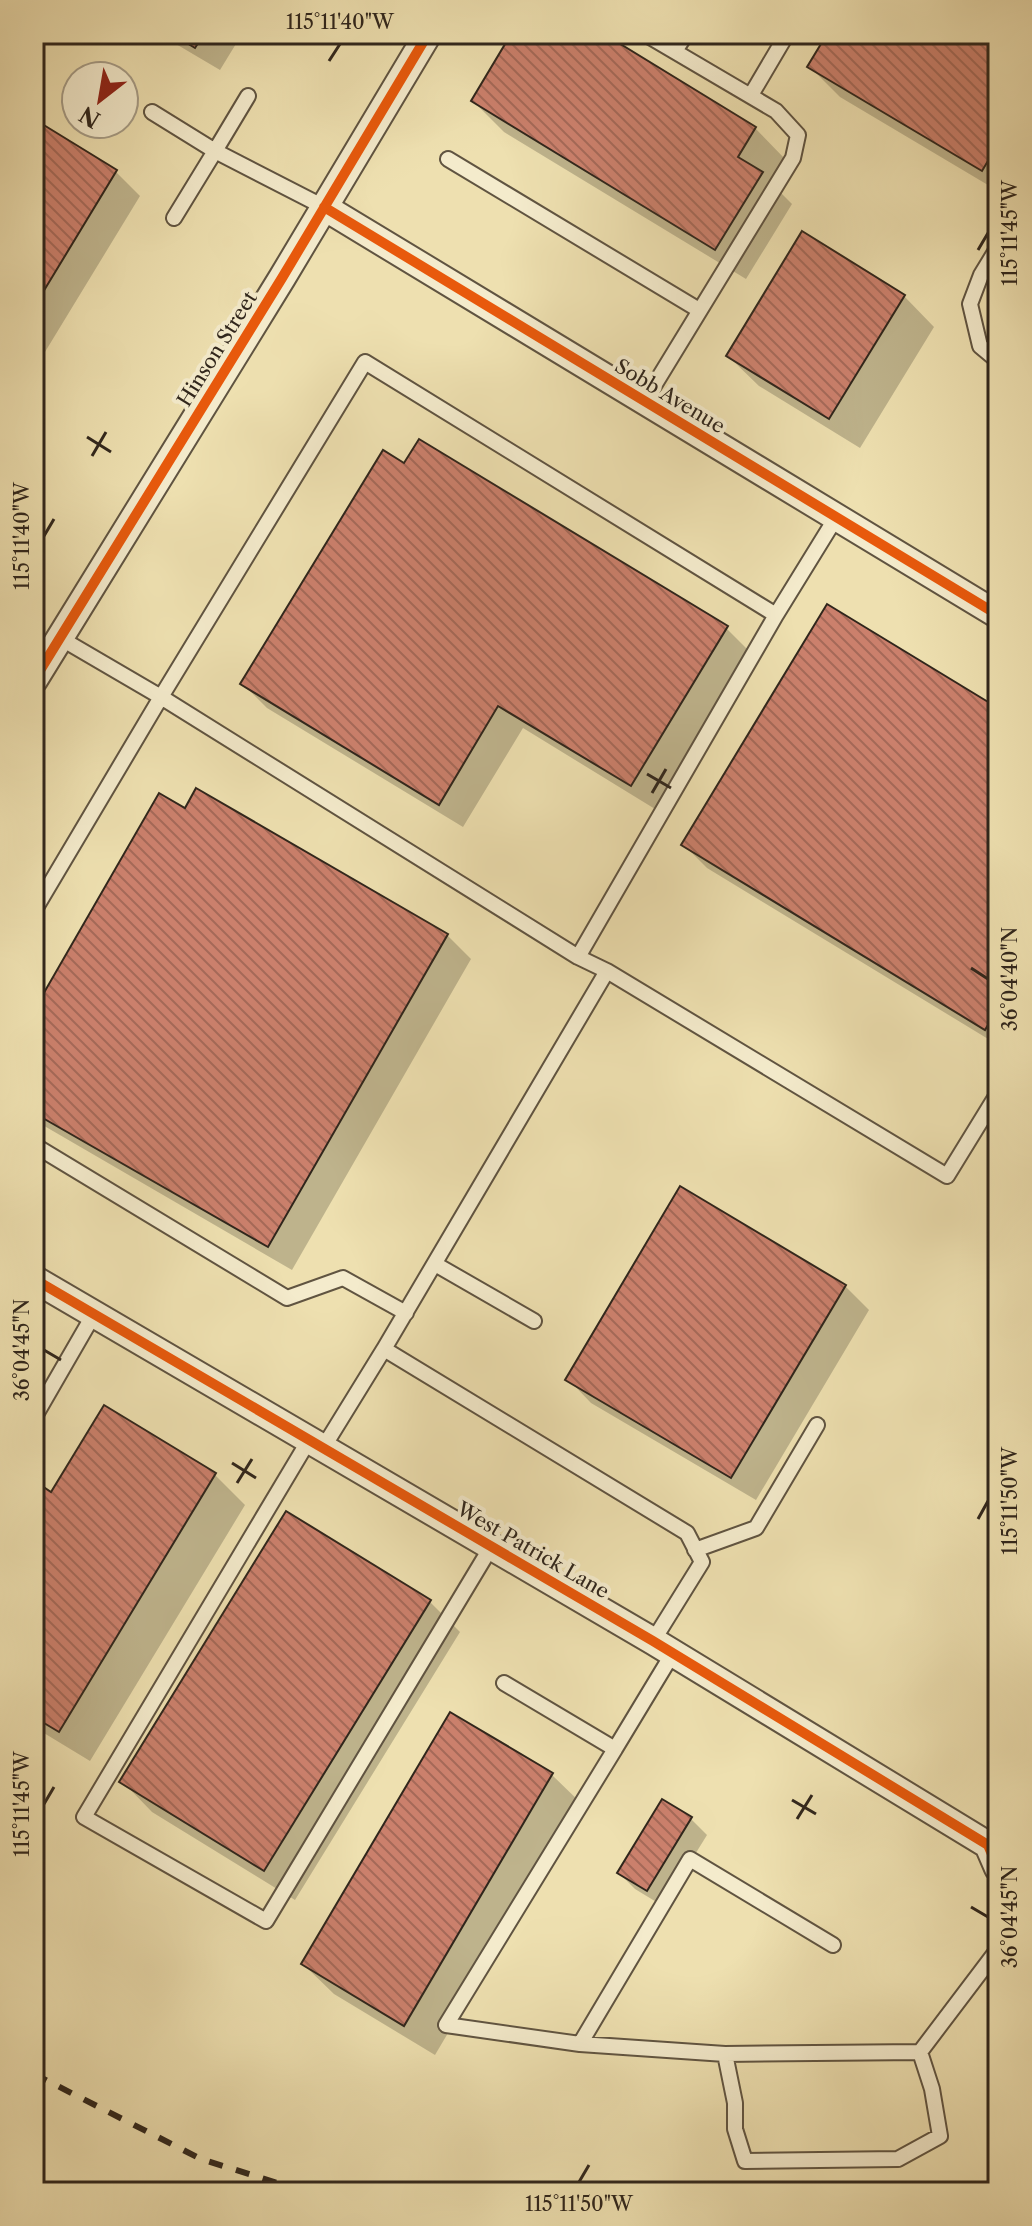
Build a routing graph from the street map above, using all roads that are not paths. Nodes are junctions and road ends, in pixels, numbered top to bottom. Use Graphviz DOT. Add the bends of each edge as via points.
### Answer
graph roads {
  1 [pos="428,34"];
  2 [pos="645,34"];
  3 [pos="686,34"];
  4 [pos="787,34"];
  5 [pos="675,51"];
  6 [pos="751,95"];
  7 [pos="248,96"];
  8 [pos="152,112"];
  9 [pos="215,151"];
  10 [pos="448,159"];
  11 [pos="324,207"];
  12 [pos="174,218"];
  13 [pos="998,247"];
  14 [pos="699,310"];
  15 [pos="998,361"];
  16 [pos="644,402"];
  17 [pos="837,516"];
  18 [pos="776,615"];
  19 [pos="998,615"];
  20 [pos="60,638"];
  21 [pos="34,680"];
  22 [pos="161,697"];
  23 [pos="34,911"];
  24 [pos="578,957"];
  25 [pos="607,971"];
  26 [pos="998,1093"];
  27 [pos="34,1145"];
  28 [pos="435,1264"];
  29 [pos="34,1279"];
  30 [pos="406,1313"];
  31 [pos="94,1314"];
  32 [pos="534,1321"];
  33 [pos="384,1349"];
  34 [pos="34,1418"];
  35 [pos="817,1425"];
  36 [pos="316,1444"];
  37 [pos="491,1547"];
  38 [pos="695,1550"];
  39 [pos="663,1647"];
  40 [pos="504,1683"];
  41 [pos="615,1749"];
  42 [pos="995,1848"];
  43 [pos="833,1945"];
  44 [pos="998,1949"];
  45 [pos="580,2044"];
  46 [pos="920,2052"];
  47 [pos="725,2054"];
  1 -- 11 [label="street, Hinson Street"];
  2 -- 5 [label="lane"];
  3 -- 5 [label="lane"];
  4 -- 6 [label="lane"];
  5 -- 6 [label="lane"];
  6 -- 14 [label="lane" via="776,111 798,135 793,158"];
  7 -- 9 [label="lane"];
  8 -- 9 [label="lane"];
  9 -- 11 [label="lane"];
  9 -- 12 [label="lane"];
  10 -- 14 [label="lane"];
  11 -- 16 [label="street, Sobb Avenue"];
  11 -- 20 [label="street, Hinson Street"];
  13 -- 15 [label="lane" via="970,304 980,346"];
  14 -- 16 [label="lane"];
  16 -- 17 [label="street, Sobb Avenue"];
  17 -- 18 [label="lane"];
  17 -- 19 [label="street, Sobb Avenue"];
  18 -- 22 [label="lane" via="365,362"];
  18 -- 24 [label="lane"];
  20 -- 21 [label="street, Hinson Street"];
  20 -- 22 [label="lane"];
  22 -- 23 [label="lane"];
  22 -- 24 [label="lane"];
  24 -- 25 [label="lane"];
  25 -- 26 [label="lane" via="947,1176"];
  25 -- 28 [label="lane"];
  27 -- 30 [label="lane" via="287,1298 343,1278"];
  28 -- 30 [label="lane"];
  28 -- 32 [label="lane"];
  29 -- 31 [label="street, West Patrick Lane"];
  30 -- 33 [label="lane"];
  31 -- 34 [label="lane"];
  31 -- 36 [label="street, West Patrick Lane"];
  33 -- 36 [label="lane"];
  33 -- 38 [label="lane" via="687,1533"];
  35 -- 38 [label="lane" via="756,1528"];
  36 -- 37 [label="street, West Patrick Lane"];
  36 -- 37 [label="lane" via="84,1817 266,1921"];
  37 -- 39 [label="street, West Patrick Lane"];
  38 -- 39 [label="lane" via="702,1562"];
  39 -- 41 [label="lane"];
  39 -- 42 [label="street, West Patrick Lane"];
  40 -- 41 [label="lane"];
  41 -- 45 [label="lane" via="446,2025"];
  43 -- 45 [label="lane" via="690,1859"];
  44 -- 46 [label="lane"];
  45 -- 47 [label="lane"];
  46 -- 47 [label="lane"];
  46 -- 47 [label="lane" via="940,2136 898,2159 745,2161"];
}
